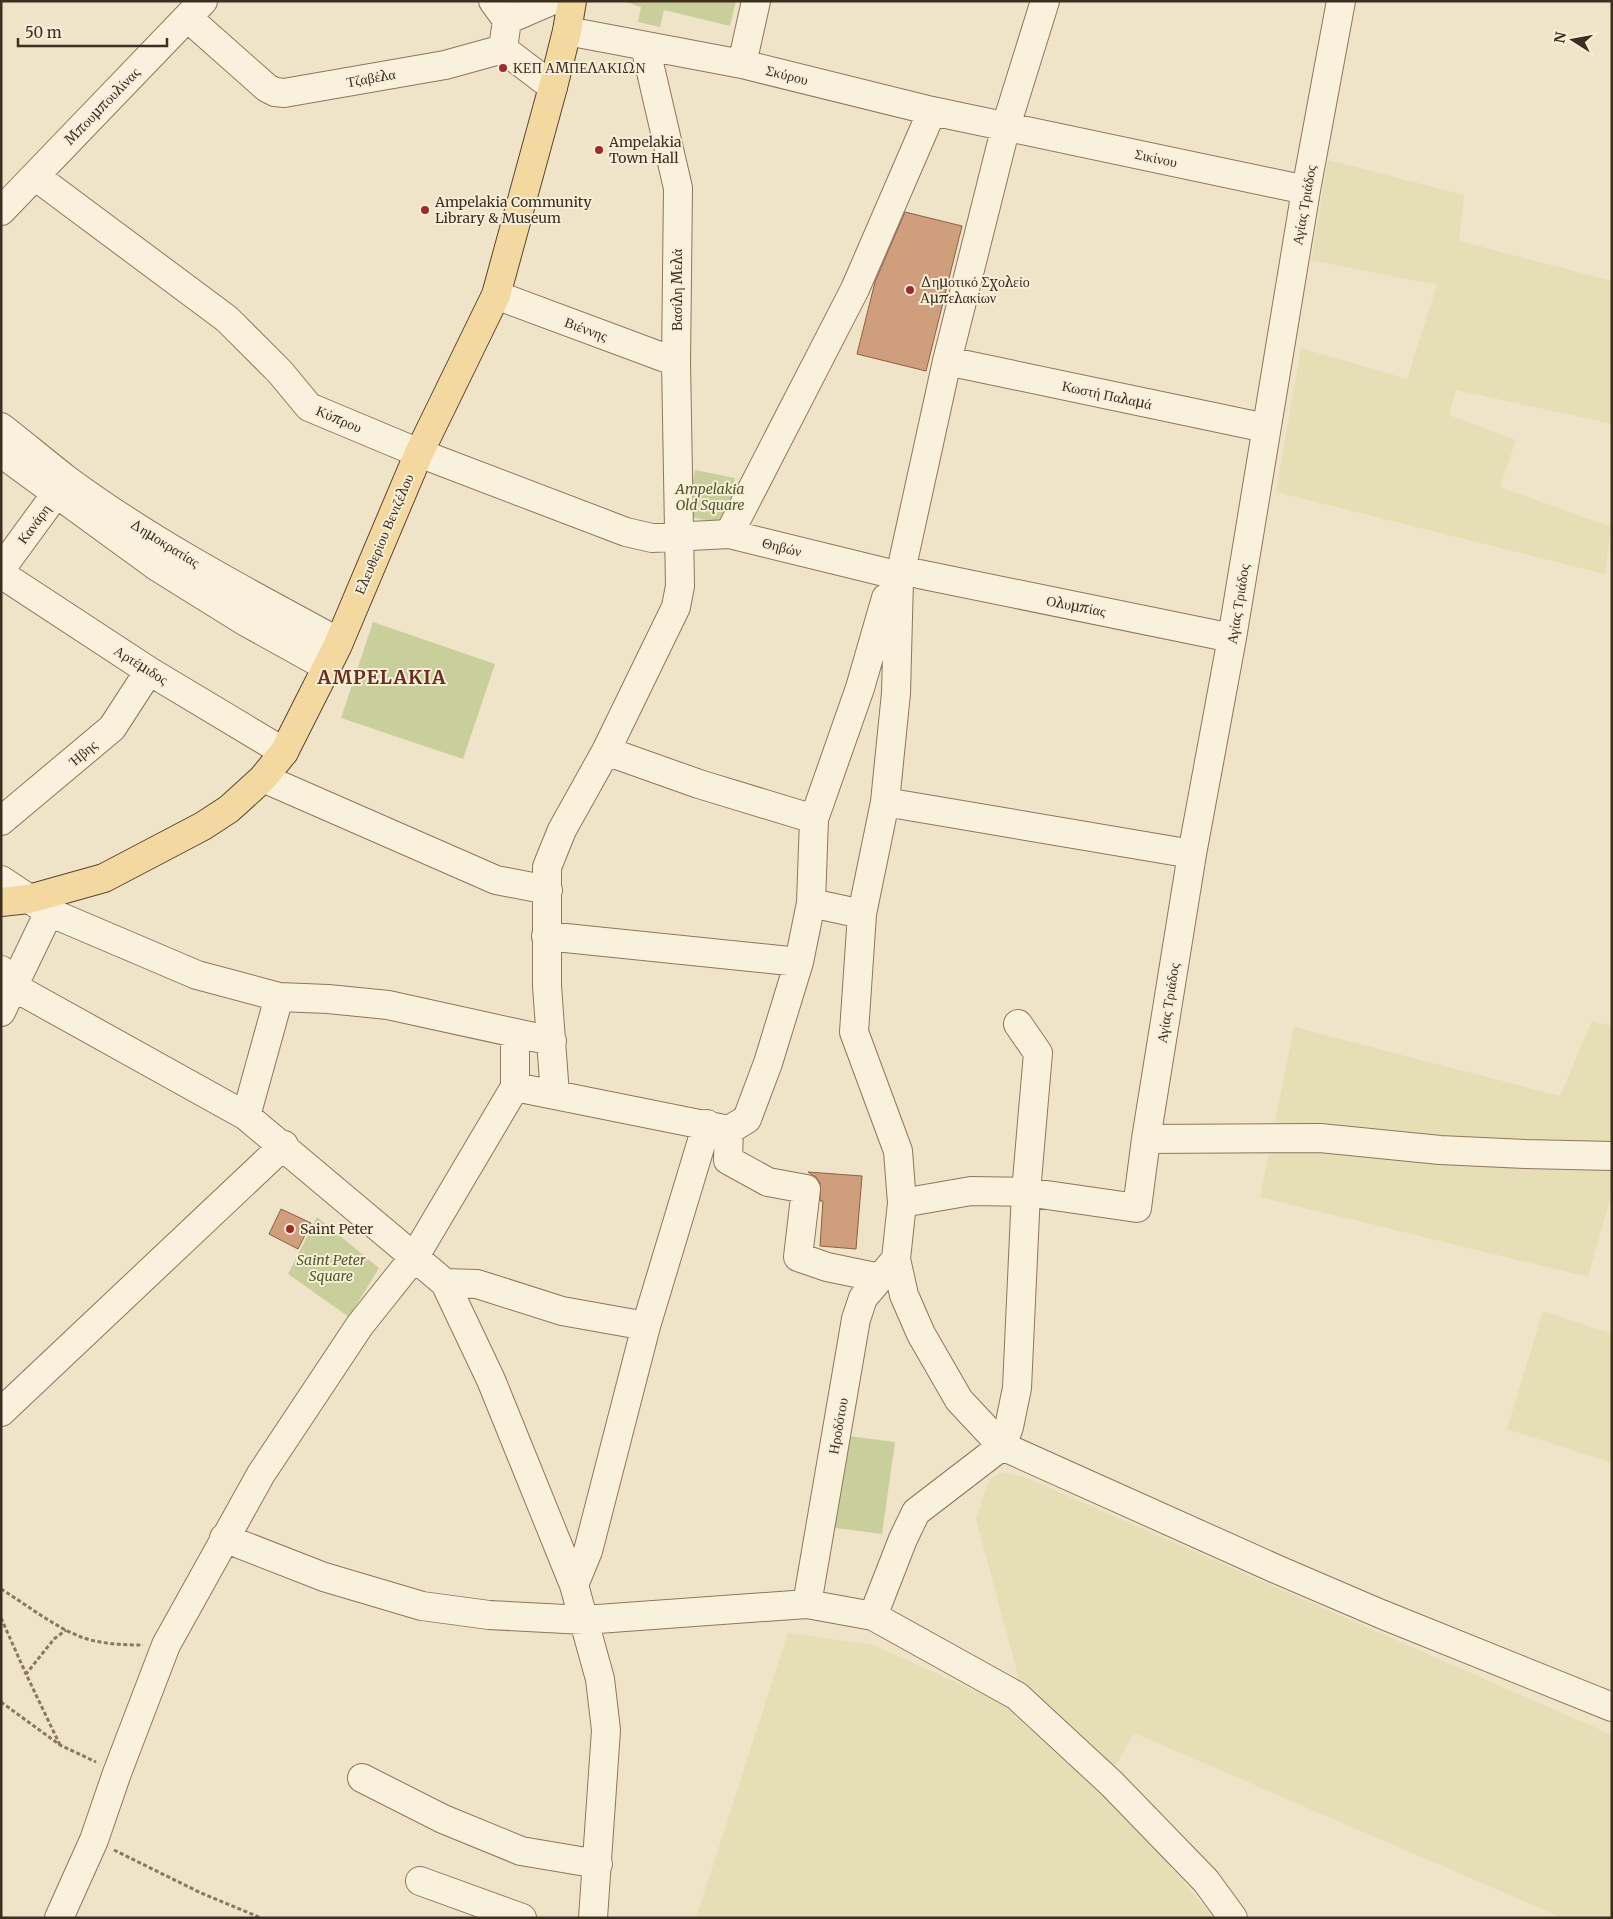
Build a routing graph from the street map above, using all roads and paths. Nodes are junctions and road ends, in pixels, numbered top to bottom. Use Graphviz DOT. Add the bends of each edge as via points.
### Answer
graph roads {
  1 [pos="551,1"];
  2 [pos="572,1"];
  3 [pos="756,1"];
  4 [pos="1045,1"];
  5 [pos="1341,1"];
  6 [pos="195,10"];
  7 [pos="500,11"];
  8 [pos="567,31"];
  9 [pos="645,46"];
  10 [pos="503,49"];
  11 [pos="742,64"];
  12 [pos="553,87"];
  13 [pos="932,111"];
  14 [pos="1006,126"];
  15 [pos="35,176"];
  16 [pos="1306,190"];
  17 [pos="1,211"];
  18 [pos="496,295"];
  19 [pos="947,361"];
  20 [pos="676,362"];
  21 [pos="1,426"];
  22 [pos="1266,428"];
  23 [pos="1,453"];
  24 [pos="419,453"];
  25 [pos="62,487"];
  26 [pos="730,534"];
  27 [pos="679,537"];
  28 [pos="1,570"];
  29 [pos="1,574"];
  30 [pos="919,574"];
  31 [pos="1232,638"];
  32 [pos="339,642"];
  33 [pos="327,667"];
  34 [pos="149,671"];
  35 [pos="860,688"];
  36 [pos="896,693"];
  37 [pos="606,751"];
  38 [pos="284,752"];
  39 [pos="262,778"];
  40 [pos="885,802"];
  41 [pos="814,819"];
  42 [pos="1,821"];
  43 [pos="1192,854"];
  44 [pos="1,880"];
  45 [pos="548,890"];
  46 [pos="1,902"];
  47 [pos="812,904"];
  48 [pos="39,906"];
  49 [pos="862,914"];
  50 [pos="546,936"];
  51 [pos="799,962"];
  52 [pos="8,978"];
  53 [pos="279,997"];
  54 [pos="1,1012"];
  55 [pos="1018,1024"];
  56 [pos="515,1033"];
  57 [pos="552,1041"];
  58 [pos="515,1088"];
  59 [pos="555,1095"];
  60 [pos="246,1116"];
  61 [pos="718,1127"];
  62 [pos="1146,1139"];
  63 [pos="284,1145"];
  64 [pos="1612,1156"];
  65 [pos="1026,1192"];
  66 [pos="902,1203"];
  67 [pos="414,1256"];
  68 [pos="888,1268"];
  69 [pos="445,1283"];
  70 [pos="646,1326"];
  71 [pos="1,1412"];
  72 [pos="1002,1446"];
  73 [pos="224,1538"];
  74 [pos="574,1586"];
  75 [pos="1,1589"];
  76 [pos="807,1604"];
  77 [pos="873,1616"];
  78 [pos="1,1618"];
  79 [pos="584,1620"];
  80 [pos="66,1630"];
  81 [pos="166,1645"];
  82 [pos="26,1674"];
  83 [pos="1,1702"];
  84 [pos="1612,1706"];
  85 [pos="60,1745"];
  86 [pos="117,1773"];
  87 [pos="362,1778"];
  88 [pos="94,1840"];
  89 [pos="598,1864"];
  90 [pos="420,1880"];
  91 [pos="597,1916"];
  92 [pos="59,1918"];
  93 [pos="261,1918"];
  94 [pos="522,1918"];
  95 [pos="1233,1918"];
  1 -- 7 [label="street"];
  2 -- 8 [label="main road, Ελευθερίου Βενιζέλου"];
  3 -- 11 [label="street"];
  4 -- 14 [label="street"];
  5 -- 16 [label="street, Αγίας Τριάδος"];
  6 -- 10 [label="street, Τζαβέλα" via="267,88 275,92 445,65"];
  6 -- 15 [label="street, Μπουμπουλίνας"];
  7 -- 10 [label="street"];
  8 -- 9 [label="street, Σκύρου"];
  8 -- 12 [label="main road, Ελευθερίου Βενιζέλου"];
  9 -- 11 [label="street, Σκύρου"];
  9 -- 20 [label="street, Βασίλη Μελά" via="678,188"];
  10 -- 12 [label="street"];
  11 -- 13 [label="street, Σκύρου"];
  12 -- 18 [label="main road, Ελευθερίου Βενιζέλου"];
  13 -- 14 [label="street, Σκύρου"];
  13 -- 26 [label="street" via="855,289"];
  14 -- 16 [label="street, Σικίνου"];
  14 -- 19 [label="street"];
  15 -- 17 [label="street, Μπουμπουλίνας"];
  15 -- 24 [label="street, Κύπρου" via="227,319 310,407"];
  16 -- 22 [label="street, Αγίας Τριάδος"];
  18 -- 20 [label="street, Βιέννης"];
  18 -- 24 [label="main road, Ελευθερίου Βενιζέλου"];
  19 -- 22 [label="street, Κωστή Παλαμά"];
  19 -- 36 [label="street" via="899,580"];
  20 -- 27 [label="street, Βασίλη Μελά"];
  21 -- 25 [label="street, Δημοκρατίας"];
  22 -- 31 [label="street, Αγίας Τριάδος"];
  23 -- 25 [label="street, Δημοκρατίας"];
  24 -- 27 [label="street, Κύπρου" via="626,532 652,538"];
  24 -- 32 [label="main road, Ελευθερίου Βενιζέλου"];
  25 -- 28 [label="street, Κανάρη"];
  25 -- 32 [label="street, Δημοκρατίας"];
  25 -- 33 [label="street, Δημοκρατίας" via="156,566"];
  26 -- 27 [label="street, Θηβών"];
  26 -- 35 [label="street, Θηβών" via="885,585"];
  27 -- 37 [label="street, Βασίλη Μελά" via="680,586 676,607"];
  29 -- 34 [label="street, Αρτέμιδος"];
  30 -- 31 [label="street, Ολυμπίας"];
  31 -- 43 [label="street, Αγίας Τριάδος"];
  32 -- 33 [label="main road, Ελευθερίου Βενιζέλου"];
  33 -- 38 [label="main road, Ελευθερίου Βενιζέλου"];
  34 -- 38 [label="street, Αρτέμιδος"];
  34 -- 42 [label="street, Ήβης" via="112,728"];
  35 -- 36 [label="street"];
  35 -- 41 [label="street"];
  36 -- 40 [label="street"];
  37 -- 41 [label="street"];
  37 -- 45 [label="street, Βασίλη Μελά" via="562,830 547,867"];
  38 -- 39 [label="main road, Ελευθερίου Βενιζέλου"];
  39 -- 45 [label="street" via="496,880"];
  39 -- 48 [label="main road, Ελευθερίου Βενιζέλου" via="229,809 203,826 104,878"];
  40 -- 43 [label="street"];
  40 -- 49 [label="street"];
  41 -- 47 [label="street"];
  43 -- 62 [label="street, Αγίας Τριάδος"];
  44 -- 48 [label="street"];
  45 -- 50 [label="street, Βασίλη Μελά"];
  46 -- 48 [label="main road, Ελευθερίου Βενιζέλου"];
  47 -- 49 [label="street"];
  47 -- 51 [label="street"];
  48 -- 52 [label="street"];
  48 -- 53 [label="street" via="197,975"];
  49 -- 66 [label="street" via="854,1032 898,1151"];
  50 -- 51 [label="street"];
  50 -- 57 [label="street, Βασίλη Μελά"];
  51 -- 61 [label="street" via="747,1119"];
  52 -- 54 [label="street"];
  52 -- 60 [label="street"];
  53 -- 56 [label="street" via="388,1005"];
  53 -- 60 [label="street"];
  55 -- 65 [label="street" via="1038,1053"];
  56 -- 57 [label="street"];
  56 -- 58 [label="street"];
  57 -- 59 [label="street, Βασίλη Μελά"];
  58 -- 59 [label="street"];
  58 -- 67 [label="street"];
  59 -- 61 [label="street"];
  60 -- 63 [label="street"];
  61 -- 68 [label="street" via="728,1160 768,1182 806,1189 798,1257 827,1267"];
  61 -- 70 [label="street"];
  62 -- 64 [label="street" via="1320,1138 1440,1150"];
  62 -- 65 [label="street, Αγίας Τριάδος" via="1137,1208"];
  63 -- 67 [label="street"];
  63 -- 71 [label="street"];
  65 -- 66 [label="street" via="971,1191"];
  65 -- 72 [label="street" via="1017,1388"];
  66 -- 68 [label="street"];
  67 -- 69 [label="street"];
  67 -- 73 [label="street" via="360,1325 261,1474"];
  68 -- 72 [label="street" via="959,1400"];
  68 -- 76 [label="street, Ηροδότου" via="863,1298 856,1319"];
  69 -- 70 [label="street" via="477,1284 562,1311"];
  69 -- 74 [label="street" via="491,1380"];
  70 -- 74 [label="street" via="588,1551"];
  72 -- 77 [label="street" via="916,1512"];
  72 -- 84 [label="street" via="1329,1591"];
  73 -- 79 [label="street" via="324,1577 422,1606 489,1615"];
  73 -- 81 [label="street"];
  74 -- 79 [label="street"];
  75 -- 80 [label="path"];
  76 -- 77 [label="street"];
  76 -- 79 [label="street"];
  77 -- 95 [label="street" via="1017,1696 1112,1784 1206,1881"];
  78 -- 82 [label="path"];
  79 -- 89 [label="street" via="600,1679 606,1730"];
  80 -- 81 [label="path" via="83,1638 121,1645"];
  80 -- 82 [label="path" via="54,1638"];
  81 -- 86 [label="street"];
  82 -- 85 [label="path"];
  83 -- 85 [label="path"];
  85 -- 86 [label="path"];
  86 -- 88 [label="street"];
  87 -- 89 [label="street" via="443,1818 521,1851"];
  88 -- 92 [label="street"];
  88 -- 93 [label="path"];
  89 -- 91 [label="street"];
  90 -- 94 [label="street"];
}
